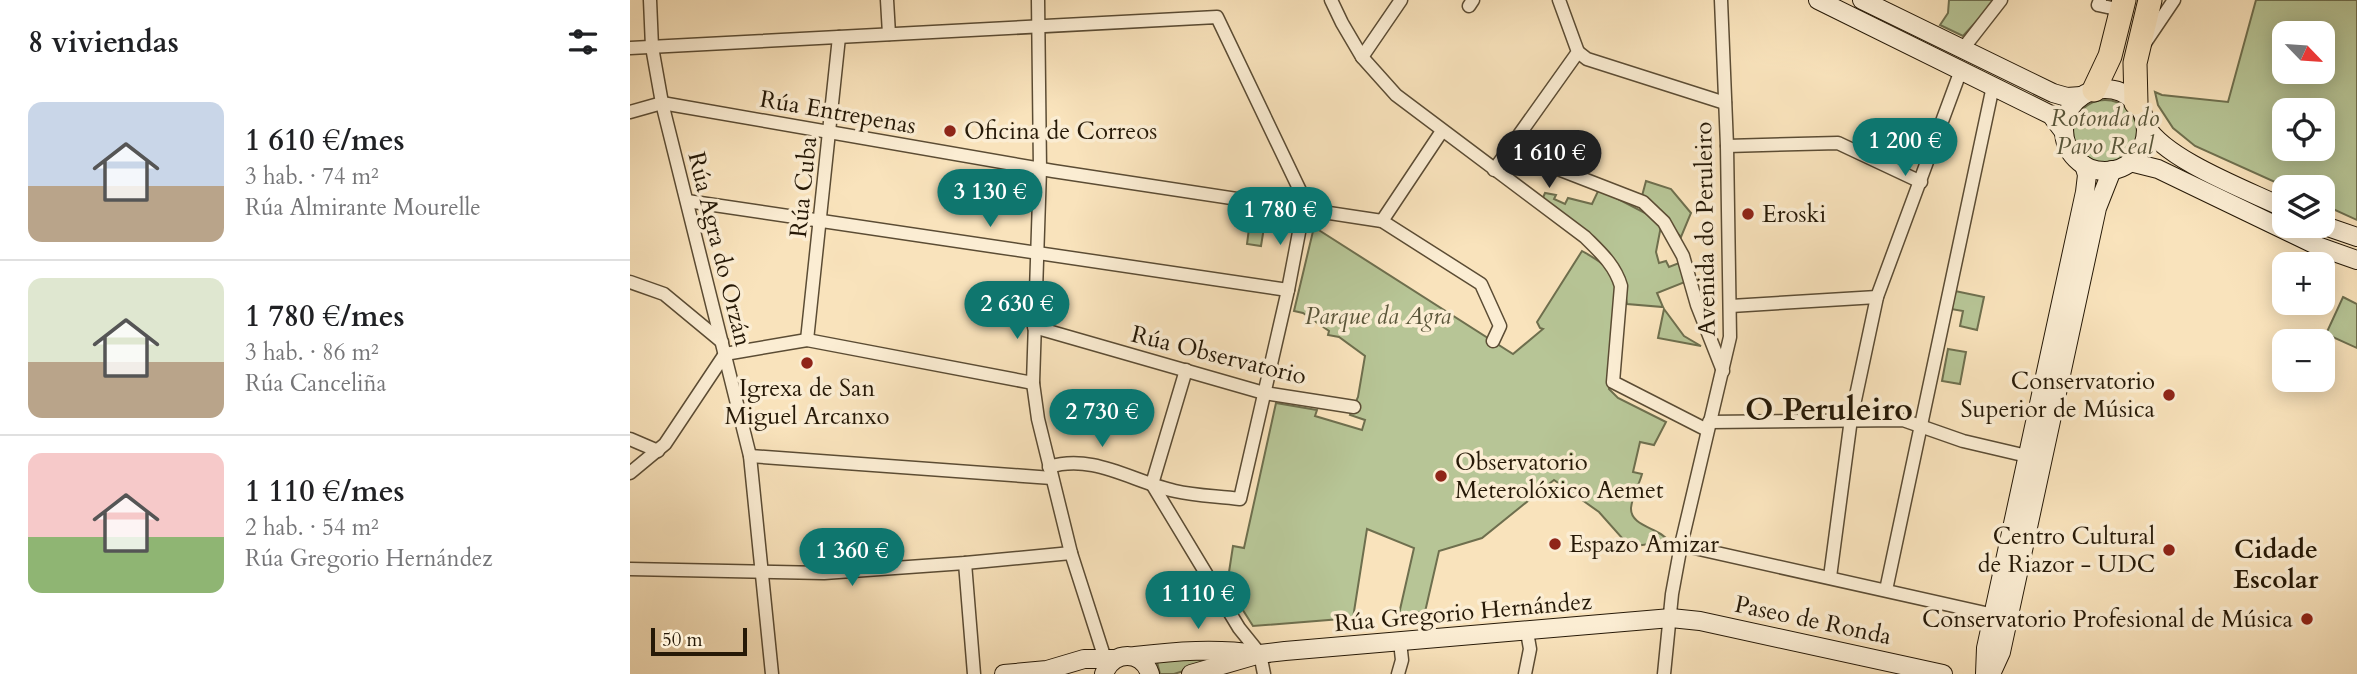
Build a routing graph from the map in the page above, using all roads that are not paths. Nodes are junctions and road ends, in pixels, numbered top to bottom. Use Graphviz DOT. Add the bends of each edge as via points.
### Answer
graph roads {
  1 [pos="650,0"];
  2 [pos="887,0"];
  3 [pos="1038,0"];
  4 [pos="1331,0"];
  5 [pos="1401,0"];
  6 [pos="1559,0"];
  7 [pos="1721,0"];
  8 [pos="1818,0"];
  9 [pos="1862,0"];
  10 [pos="2001,0"];
  11 [pos="2150,0"];
  12 [pos="2174,0"];
  13 [pos="2099,2"];
  14 [pos="2123,5"];
  15 [pos="1038,26"];
  16 [pos="889,34"];
  17 [pos="839,37"];
  18 [pos="652,47"];
  19 [pos="630,48"];
  20 [pos="1962,50"];
  21 [pos="2137,51"];
  22 [pos="1578,52"];
  23 [pos="1362,57"];
  24 [pos="1961,70"];
  25 [pos="1993,86"];
  26 [pos="2088,93"];
  27 [pos="662,103"];
  28 [pos="1725,103"];
  29 [pos="2136,103"];
  30 [pos="630,112"];
  31 [pos="2146,126"];
  32 [pos="829,131"];
  33 [pos="1442,131"];
  34 [pos="2064,132"];
  35 [pos="1727,146"];
  36 [pos="1527,157"];
  37 [pos="2130,162"];
  38 [pos="2084,165"];
  39 [pos="1040,169"];
  40 [pos="1494,170"];
  41 [pos="2112,170"];
  42 [pos="1921,182"];
  43 [pos="687,201"];
  44 [pos="2272,202"];
  45 [pos="1305,210"];
  46 [pos="821,221"];
  47 [pos="1382,221"];
  48 [pos="2335,229"];
  49 [pos="2357,237"];
  50 [pos="1037,253"];
  51 [pos="2357,260"];
  52 [pos="630,282"];
  53 [pos="1288,290"];
  54 [pos="1877,297"];
  55 [pos="1731,306"];
  56 [pos="1034,327"];
  57 [pos="807,340"];
  58 [pos="1493,341"];
  59 [pos="723,348"];
  60 [pos="1186,370"];
  61 [pos="1723,372"];
  62 [pos="1033,383"];
  63 [pos="1264,393"];
  64 [pos="1354,407"];
  65 [pos="1851,419"];
  66 [pos="1708,426"];
  67 [pos="1921,426"];
  68 [pos="630,439"];
  69 [pos="658,450"];
  70 [pos="750,456"];
  71 [pos="2027,456"];
  72 [pos="630,473"];
  73 [pos="1051,473"];
  74 [pos="1152,484"];
  75 [pos="1681,545"];
  76 [pos="1071,552"];
  77 [pos="965,563"];
  78 [pos="630,569"];
  79 [pos="762,573"];
  80 [pos="1830,577"];
  81 [pos="1886,590"];
  82 [pos="1994,615"];
  83 [pos="1671,618"];
  84 [pos="1527,632"];
  85 [pos="1099,642"];
  86 [pos="1400,642"];
  87 [pos="1260,654"];
  88 [pos="1135,656"];
  89 [pos="1084,659"];
  90 [pos="1107,665"];
  91 [pos="1047,670"];
  92 [pos="772,674"];
  93 [pos="974,674"];
  94 [pos="1014,674"];
  95 [pos="1070,674"];
  96 [pos="1150,674"];
  97 [pos="1191,674"];
  98 [pos="1264,674"];
  99 [pos="1398,674"];
  100 [pos="1525,674"];
  101 [pos="1664,674"];
  102 [pos="1943,674"];
  103 [pos="1986,674"];
  104 [pos="1991,674"];
  1 -- 18 [label="street, Rúa Agra do Orzán"];
  2 -- 16 [label="street"];
  3 -- 15 [label="street"];
  4 -- 23 [label="street"];
  5 -- 23 [label="street"];
  6 -- 22 [label="street"];
  7 -- 28 [label="street, Avenida do Peruleiro"];
  8 -- 24 [label="main road"];
  9 -- 20 [label="main road"];
  10 -- 20 [label="street"];
  11 -- 21 [label="highway"];
  12 -- 21 [label="street"];
  13 -- 14 [label="street"];
  14 -- 26 [label="highway" via="2110,56"];
  15 -- 16 [label="street"];
  15 -- 39 [label="street"];
  15 -- 45 [label="street" via="1217,17 1305,201"];
  16 -- 17 [label="street"];
  17 -- 18 [label="street"];
  17 -- 32 [label="street, Rúa Cuba"];
  18 -- 19 [label="street"];
  18 -- 27 [label="street, Rúa Agra do Orzán"];
  20 -- 26 [label="main road" via="2059,96"];
  21 -- 29 [label="highway"];
  22 -- 28 [label="street" via="1587,59"];
  22 -- 40 [label="street"];
  23 -- 33 [label="street" via="1396,95"];
  24 -- 25 [label="main road"];
  24 -- 42 [label="street"];
  25 -- 34 [label="main road" via="2051,115"];
  25 -- 67 [label="street"];
  26 -- 29 [label="main road" via="2103,89 2121,92"];
  26 -- 34 [label="main road" via="2066,116"];
  27 -- 30 [label="street, Rúa Entrepenas"];
  27 -- 32 [label="street, Rúa Entrepenas"];
  27 -- 43 [label="street, Rúa Agra do Orzán"];
  28 -- 35 [label="street, Avenida do Peruleiro"];
  29 -- 31 [label="main road"];
  31 -- 37 [label="main road" via="2143,146"];
  31 -- 44 [label="main road" via="2179,156"];
  32 -- 39 [label="street, Rúa Entrepenas"];
  32 -- 46 [label="street, Rúa Cuba"];
  33 -- 40 [label="street"];
  33 -- 47 [label="street"];
  34 -- 38 [label="main road" via="2070,151"];
  35 -- 42 [label="street" via="1838,143"];
  35 -- 55 [label="street, Avenida do Peruleiro"];
  36 -- 61 [label="street" via="1643,202 1664,222 1682,256"];
  37 -- 41 [label="main road"];
  37 -- 51 [label="main road" via="2158,169 2319,247"];
  38 -- 41 [label="main road"];
  38 -- 71 [label="main road" via="2085,192"];
  39 -- 45 [label="street, Rúa Entrepenas"];
  39 -- 50 [label="street"];
  40 -- 66 [label="street" via="1585,237 1618,275 1621,299 1613,382"];
  41 -- 104 [label="main road" via="2097,208 2001,652"];
  42 -- 54 [label="street"];
  43 -- 46 [label="street"];
  43 -- 59 [label="street, Rúa Agra do Orzán"];
  45 -- 47 [label="street, Rúa Entrepenas"];
  45 -- 53 [label="street"];
  46 -- 50 [label="street"];
  46 -- 57 [label="street, Rúa Cuba"];
  47 -- 58 [label="street" via="1481,284 1500,326"];
  48 -- 49 [label="main road"];
  50 -- 53 [label="street"];
  50 -- 56 [label="street"];
  52 -- 59 [label="street" via="664,294"];
  53 -- 63 [label="street"];
  54 -- 55 [label="street"];
  54 -- 65 [label="street"];
  55 -- 61 [label="street, Avenida do Peruleiro"];
  56 -- 60 [label="street, Rúa Observatorio"];
  56 -- 62 [label="street"];
  57 -- 59 [label="street"];
  57 -- 62 [label="street"];
  59 -- 69 [label="street"];
  59 -- 70 [label="street, Rúa Agra do Orzán"];
  60 -- 63 [label="street, Rúa Observatorio"];
  60 -- 74 [label="street"];
  61 -- 66 [label="street, Avenida do Peruleiro"];
  62 -- 73 [label="street"];
  63 -- 64 [label="street, Rúa Observatorio"];
  63 -- 74 [label="street" via="1240,499"];
  65 -- 66 [label="street"];
  65 -- 67 [label="street" via="1903,420"];
  65 -- 80 [label="street"];
  66 -- 75 [label="street, Avenida do Peruleiro"];
  67 -- 71 [label="street"];
  67 -- 81 [label="street"];
  68 -- 69 [label="street"];
  69 -- 72 [label="street"];
  70 -- 73 [label="street"];
  70 -- 79 [label="street, Rúa Agra do Orzán"];
  71 -- 82 [label="main road"];
  73 -- 74 [label="street" via="1063,463 1095,465"];
  73 -- 76 [label="street"];
  74 -- 87 [label="street" via="1239,628"];
  75 -- 80 [label="street"];
  75 -- 83 [label="street, Avenida do Peruleiro"];
  76 -- 77 [label="street"];
  76 -- 85 [label="street"];
  77 -- 79 [label="street"];
  77 -- 93 [label="street"];
  78 -- 79 [label="street"];
  79 -- 92 [label="street, Rúa Agra do Orzán"];
  80 -- 81 [label="street"];
  81 -- 82 [label="street"];
  82 -- 103 [label="main road"];
  83 -- 84 [label="main road, Rúa Gregorio Hernández"];
  83 -- 101 [label="street, Avenida do Peruleiro"];
  83 -- 102 [label="main road, Paseo de Ronda"];
  84 -- 86 [label="main road, Rúa Gregorio Hernández"];
  84 -- 100 [label="street" via="1530,649"];
  85 -- 89 [label="main road"];
  85 -- 90 [label="street"];
  86 -- 87 [label="main road, Rúa Gregorio Hernández"];
  86 -- 99 [label="street"];
  87 -- 88 [label="main road, Rúa Gregorio Hernández" via="1207,650"];
  87 -- 97 [label="main road, Rúa Gregorio Hernández"];
  87 -- 98 [label="street"];
  88 -- 90 [label="main road, Rúa Gregorio Hernández" via="1120,656"];
  88 -- 96 [label="main road"];
  89 -- 90 [label="main road, Rúa Gregorio Hernández"];
  89 -- 91 [label="main road, Rúa Gregorio Hernández"];
  91 -- 94 [label="main road"];
  91 -- 95 [label="main road"];
}
